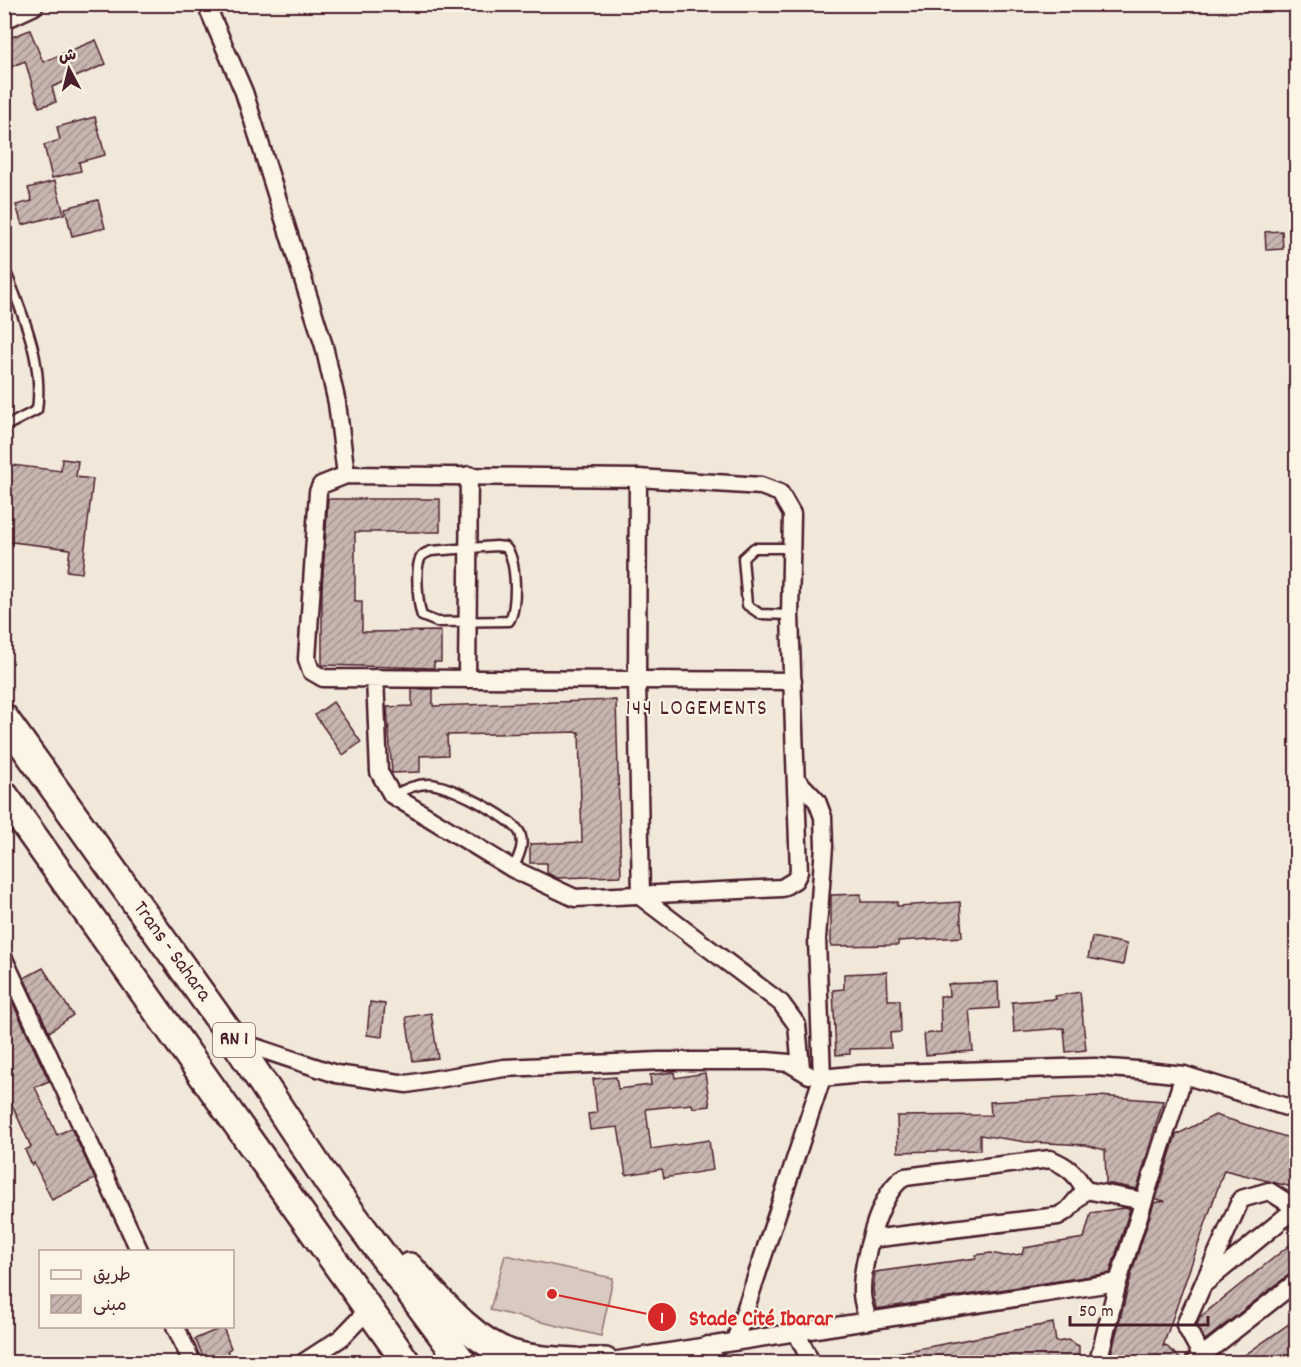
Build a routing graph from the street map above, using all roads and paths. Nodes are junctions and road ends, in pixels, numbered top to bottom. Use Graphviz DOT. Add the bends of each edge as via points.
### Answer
graph roads {
  1 [pos="32,4"];
  2 [pos="206,4"];
  3 [pos="4,17"];
  4 [pos="4,267"];
  5 [pos="4,427"];
  6 [pos="346,475"];
  7 [pos="469,475"];
  8 [pos="638,478"];
  9 [pos="791,548"];
  10 [pos="467,549"];
  11 [pos="790,615"];
  12 [pos="466,622"];
  13 [pos="375,678"];
  14 [pos="467,679"];
  15 [pos="637,680"];
  16 [pos="793,681"];
  17 [pos="4,718"];
  18 [pos="797,780"];
  19 [pos="4,795"];
  20 [pos="392,795"];
  21 [pos="513,868"];
  22 [pos="641,897"];
  23 [pos="4,959"];
  24 [pos="234,1040"];
  25 [pos="801,1068"];
  26 [pos="1184,1075"];
  27 [pos="819,1083"];
  28 [pos="1296,1110"];
  29 [pos="329,1183"];
  30 [pos="1085,1190"];
  31 [pos="1144,1201"];
  32 [pos="871,1239"];
  33 [pos="140,1250"];
  34 [pos="1118,1282"];
  35 [pos="1296,1282"];
  36 [pos="1204,1284"];
  37 [pos="368,1310"];
  38 [pos="868,1321"];
  39 [pos="176,1328"];
  40 [pos="796,1332"];
  41 [pos="735,1341"];
  42 [pos="487,1342"];
  43 [pos="708,1345"];
  44 [pos="1198,1359"];
  45 [pos="192,1362"];
  46 [pos="304,1362"];
  47 [pos="406,1362"];
  48 [pos="462,1362"];
  49 [pos="506,1362"];
  50 [pos="576,1362"];
  51 [pos="586,1362"];
  52 [pos="604,1362"];
  53 [pos="716,1362"];
  54 [pos="811,1362"];
  55 [pos="1098,1362"];
  1 -- 3 [label="main road"];
  2 -- 6 [label="street" via="244,92 324,346 337,403"];
  4 -- 5 [label="lane" via="31,339 41,386 37,411"];
  6 -- 7 [label="street"];
  6 -- 13 [label="street" via="321,484 318,492 307,659 311,671 323,678"];
  7 -- 8 [label="street"];
  7 -- 10 [label="street"];
  8 -- 9 [label="street" via="761,486 780,493 792,514"];
  8 -- 15 [label="street"];
  9 -- 11 [label="street"];
  9 -- 11 [label="lane" via="754,548 743,558 747,605 760,614"];
  10 -- 12 [label="street"];
  10 -- 12 [label="lane" via="431,551 418,562 418,607 422,616 437,622"];
  10 -- 12 [label="lane" via="496,546 510,551 514,607 513,616 503,623"];
  11 -- 16 [label="street"];
  12 -- 14 [label="street"];
  13 -- 14 [label="street"];
  13 -- 20 [label="street" via="379,772"];
  14 -- 15 [label="street"];
  15 -- 16 [label="street"];
  15 -- 22 [label="street"];
  16 -- 18 [label="street"];
  17 -- 24 [label="highway, Trans - Sahara / RN 1"];
  18 -- 22 [label="street" via="800,872 795,880 782,888"];
  18 -- 27 [label="street" via="817,801 823,817 818,939"];
  19 -- 37 [label="highway, RN 1"];
  20 -- 21 [label="street"];
  20 -- 21 [label="lane" via="416,785 439,784 511,821 523,846"];
  21 -- 22 [label="street" via="575,898"];
  22 -- 25 [label="street" via="781,1003 796,1025"];
  23 -- 33 [label="street"];
  24 -- 25 [label="street" via="336,1074 407,1084 504,1068 551,1065 767,1061"];
  24 -- 29 [label="highway, Trans - Sahara / RN 1"];
  25 -- 27 [label="street"];
  26 -- 27 [label="street" via="1095,1067 861,1074"];
  26 -- 28 [label="street"];
  26 -- 31 [label="street"];
  27 -- 41 [label="street"];
  29 -- 42 [label="highway" via="456,1316"];
  29 -- 48 [label="highway, Trans - Sahara / RN 1"];
  30 -- 31 [label="street"];
  30 -- 32 [label="street" via="1058,1216"];
  30 -- 32 [label="street" via="1066,1165 1050,1159 905,1177 890,1188"];
  31 -- 34 [label="street"];
  32 -- 38 [label="street" via="864,1257 862,1294"];
  34 -- 38 [label="street"];
  34 -- 55 [label="street"];
  35 -- 44 [label="street"];
  36 -- 36 [label="street" via="1241,1199 1269,1191 1296,1208"];
  36 -- 44 [label="street" via="1185,1325"];
  37 -- 46 [label="street" via="341,1338"];
  37 -- 47 [label="highway, RN 1"];
  38 -- 40 [label="street"];
  39 -- 45 [label="street"];
  40 -- 41 [label="street"];
  40 -- 54 [label="street"];
  41 -- 43 [label="street"];
  42 -- 49 [label="highway"];
  42 -- 50 [label="highway" via="510,1353 544,1361"];
  43 -- 52 [label="street"];
  43 -- 53 [label="street"];
  51 -- 52 [label="highway"];
}
